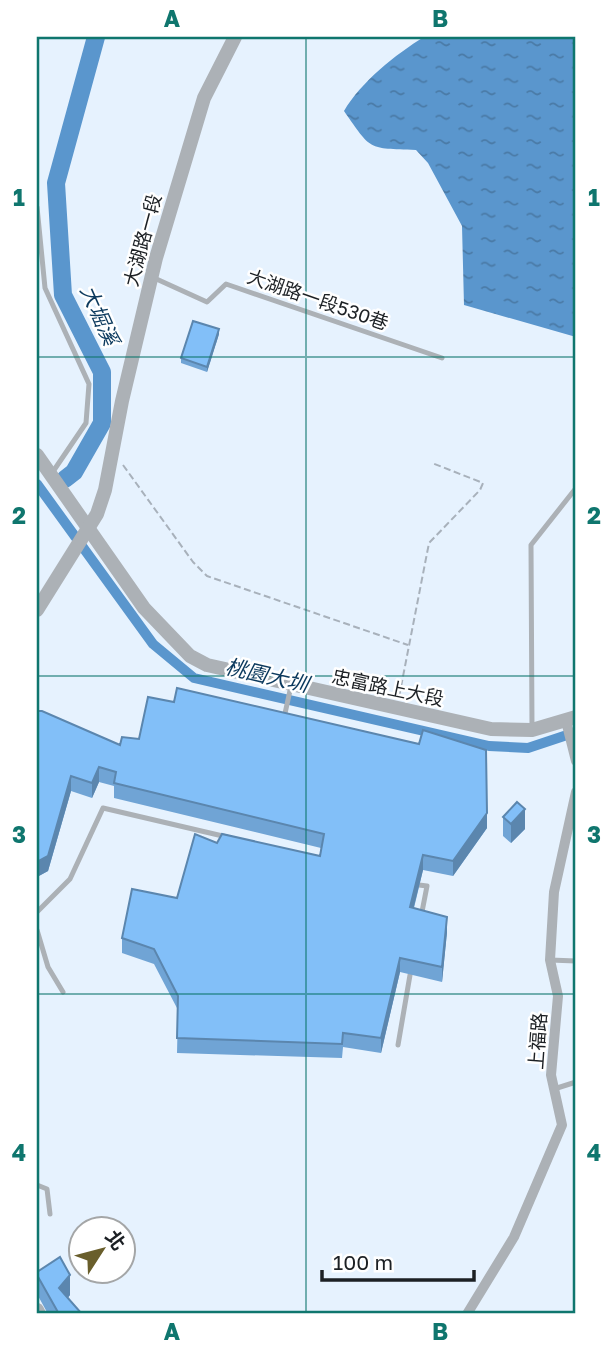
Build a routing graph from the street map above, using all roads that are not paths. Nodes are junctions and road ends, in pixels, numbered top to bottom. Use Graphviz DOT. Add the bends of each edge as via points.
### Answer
graph roads {
  1 [pos="235,37"];
  2 [pos="37,207"];
  3 [pos="151,277"];
  4 [pos="442,358"];
  5 [pos="37,455"];
  6 [pos="51,475"];
  7 [pos="576,488"];
  8 [pos="86,535"];
  9 [pos="37,610"];
  10 [pos="291,687"];
  11 [pos="270,718"];
  12 [pos="284,721"];
  13 [pos="570,722"];
  14 [pos="297,724"];
  15 [pos="532,730"];
  16 [pos="576,761"];
  17 [pos="576,792"];
  18 [pos="232,838"];
  19 [pos="419,885"];
  20 [pos="37,912"];
  21 [pos="419,924"];
  22 [pos="37,930"];
  23 [pos="550,960"];
  24 [pos="576,961"];
  25 [pos="410,975"];
  26 [pos="63,992"];
  27 [pos="398,1045"];
  28 [pos="576,1082"];
  29 [pos="554,1089"];
  30 [pos="37,1185"];
  31 [pos="50,1214"];
  32 [pos="467,1314"];
  1 -- 3 [label="street, 大湖路一段" via="204,98"];
  2 -- 6 [label="lane" via="45,288 89,384 86,423"];
  3 -- 4 [label="lane, 大湖路一段530巷" via="207,302 226,284"];
  3 -- 8 [label="street, 大湖路一段" via="105,490"];
  5 -- 6 [label="street, 忠富路上大段"];
  6 -- 8 [label="street, 忠富路上大段"];
  7 -- 15 [label="lane" via="531,545"];
  8 -- 9 [label="street, 大湖路一段"];
  8 -- 10 [label="street, 忠富路上大段" via="144,608 190,656 225,671"];
  10 -- 12 [label="lane"];
  10 -- 15 [label="street, 忠富路上大段" via="491,729"];
  11 -- 12 [label="lane"];
  12 -- 14 [label="lane"];
  13 -- 15 [label="street, 忠富路上大段"];
  13 -- 16 [label="street"];
  17 -- 23 [label="street, 上福路" via="554,892"];
  18 -- 20 [label="lane" via="103,808 70,879"];
  19 -- 21 [label="lane" via="427,886"];
  22 -- 26 [label="lane" via="48,967"];
  23 -- 24 [label="lane"];
  23 -- 29 [label="street, 上福路" via="558,996 551,1075"];
  25 -- 27 [label="lane"];
  28 -- 29 [label="lane"];
  29 -- 32 [label="street, 上福路" via="562,1125 514,1237"];
  30 -- 31 [label="lane" via="47,1189"];
}
